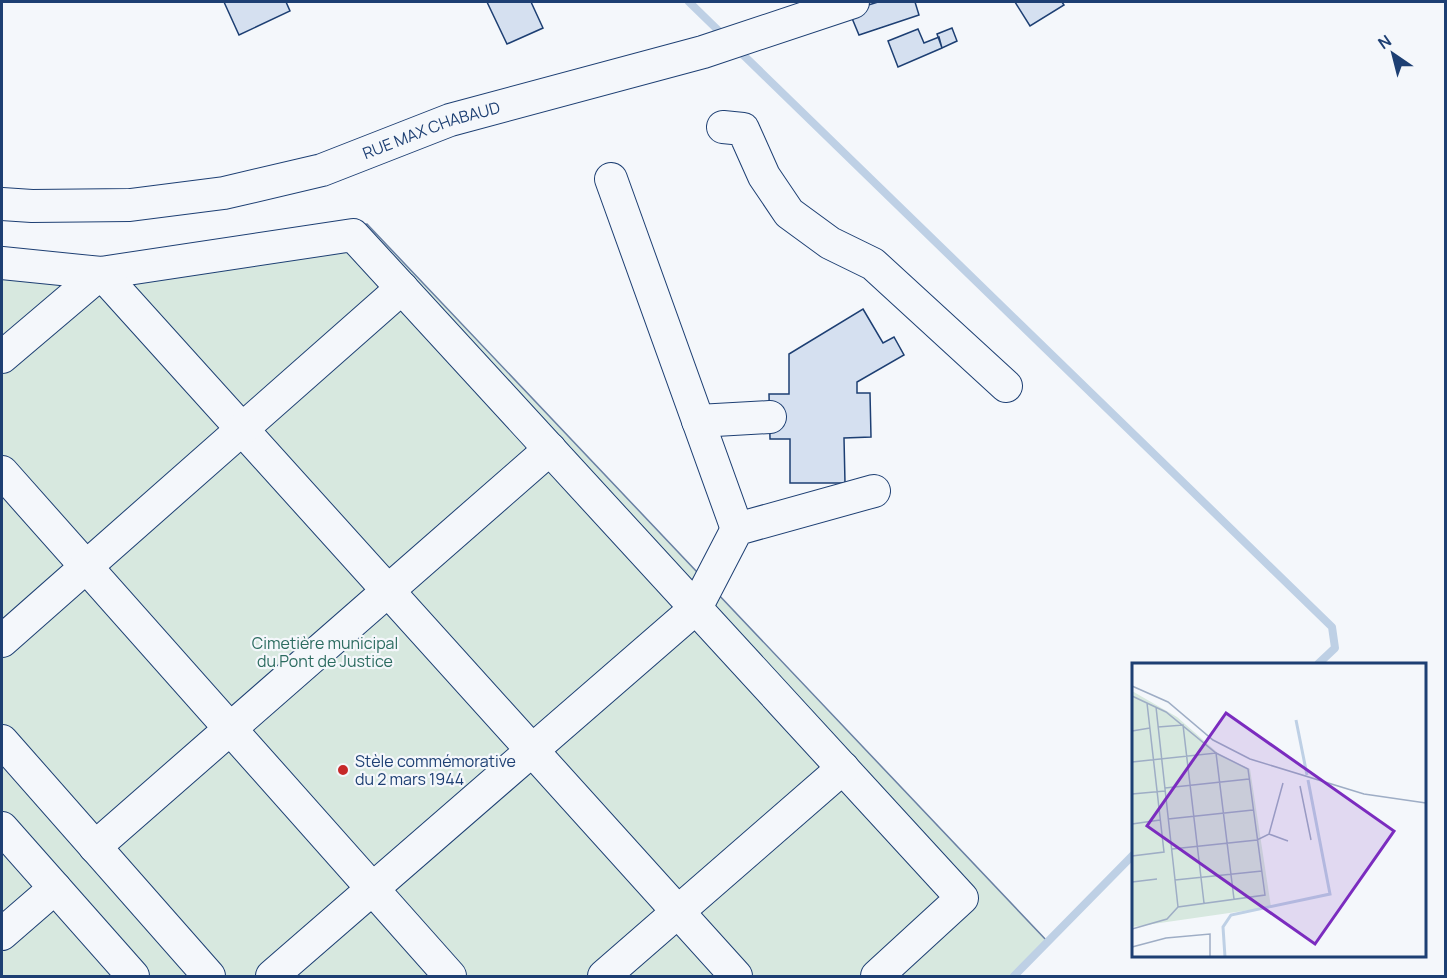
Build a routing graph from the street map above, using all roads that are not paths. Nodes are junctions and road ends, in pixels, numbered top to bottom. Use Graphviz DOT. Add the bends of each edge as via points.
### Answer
graph roads {
  1 [pos="853,2"];
  2 [pos="723,126"];
  3 [pos="611,179"];
  4 [pos="2,204"];
  5 [pos="2,263"];
  6 [pos="101,273"];
  7 [pos="402,288"];
  8 [pos="2,357"];
  9 [pos="1006,386"];
  10 [pos="770,417"];
  11 [pos="698,421"];
  12 [pos="242,429"];
  13 [pos="550,449"];
  14 [pos="2,472"];
  15 [pos="874,491"];
  16 [pos="736,530"];
  17 [pos="86,568"];
  18 [pos="388,591"];
  19 [pos="696,608"];
  20 [pos="2,641"];
  21 [pos="230,729"];
  22 [pos="2,741"];
  23 [pos="532,750"];
  24 [pos="843,768"];
  25 [pos="2,828"];
  26 [pos="95,847"];
  27 [pos="55,888"];
  28 [pos="372,888"];
  29 [pos="678,912"];
  30 [pos="2,934"];
  31 [pos="133,976"];
  32 [pos="209,976"];
  33 [pos="272,976"];
  34 [pos="450,976"];
  35 [pos="604,976"];
  36 [pos="736,976"];
  37 [pos="877,976"];
  1 -- 4 [label="street, RUE MAX CHABAUD" via="708,51 450,120 322,170 224,193 130,204"];
  2 -- 9 [label="street" via="742,129 764,176 789,213 830,243 873,264"];
  3 -- 11 [label="street"];
  5 -- 6 [label="street"];
  6 -- 7 [label="street" via="353,235"];
  6 -- 8 [label="street"];
  6 -- 12 [label="street"];
  7 -- 12 [label="street"];
  7 -- 13 [label="street"];
  10 -- 11 [label="street"];
  11 -- 16 [label="street"];
  12 -- 17 [label="street"];
  12 -- 18 [label="street"];
  13 -- 18 [label="street"];
  13 -- 19 [label="street"];
  14 -- 17 [label="street"];
  15 -- 16 [label="street"];
  16 -- 19 [label="street"];
  17 -- 20 [label="street"];
  17 -- 21 [label="street"];
  18 -- 21 [label="street"];
  18 -- 23 [label="street"];
  19 -- 23 [label="street"];
  19 -- 24 [label="street"];
  21 -- 26 [label="street"];
  21 -- 28 [label="street"];
  22 -- 26 [label="street"];
  23 -- 28 [label="street"];
  23 -- 29 [label="street"];
  24 -- 29 [label="street"];
  24 -- 37 [label="street" via="962,898"];
  25 -- 27 [label="street"];
  26 -- 32 [label="street"];
  27 -- 30 [label="street"];
  27 -- 31 [label="street"];
  28 -- 33 [label="street"];
  28 -- 34 [label="street"];
  29 -- 35 [label="street"];
  29 -- 36 [label="street"];
}
